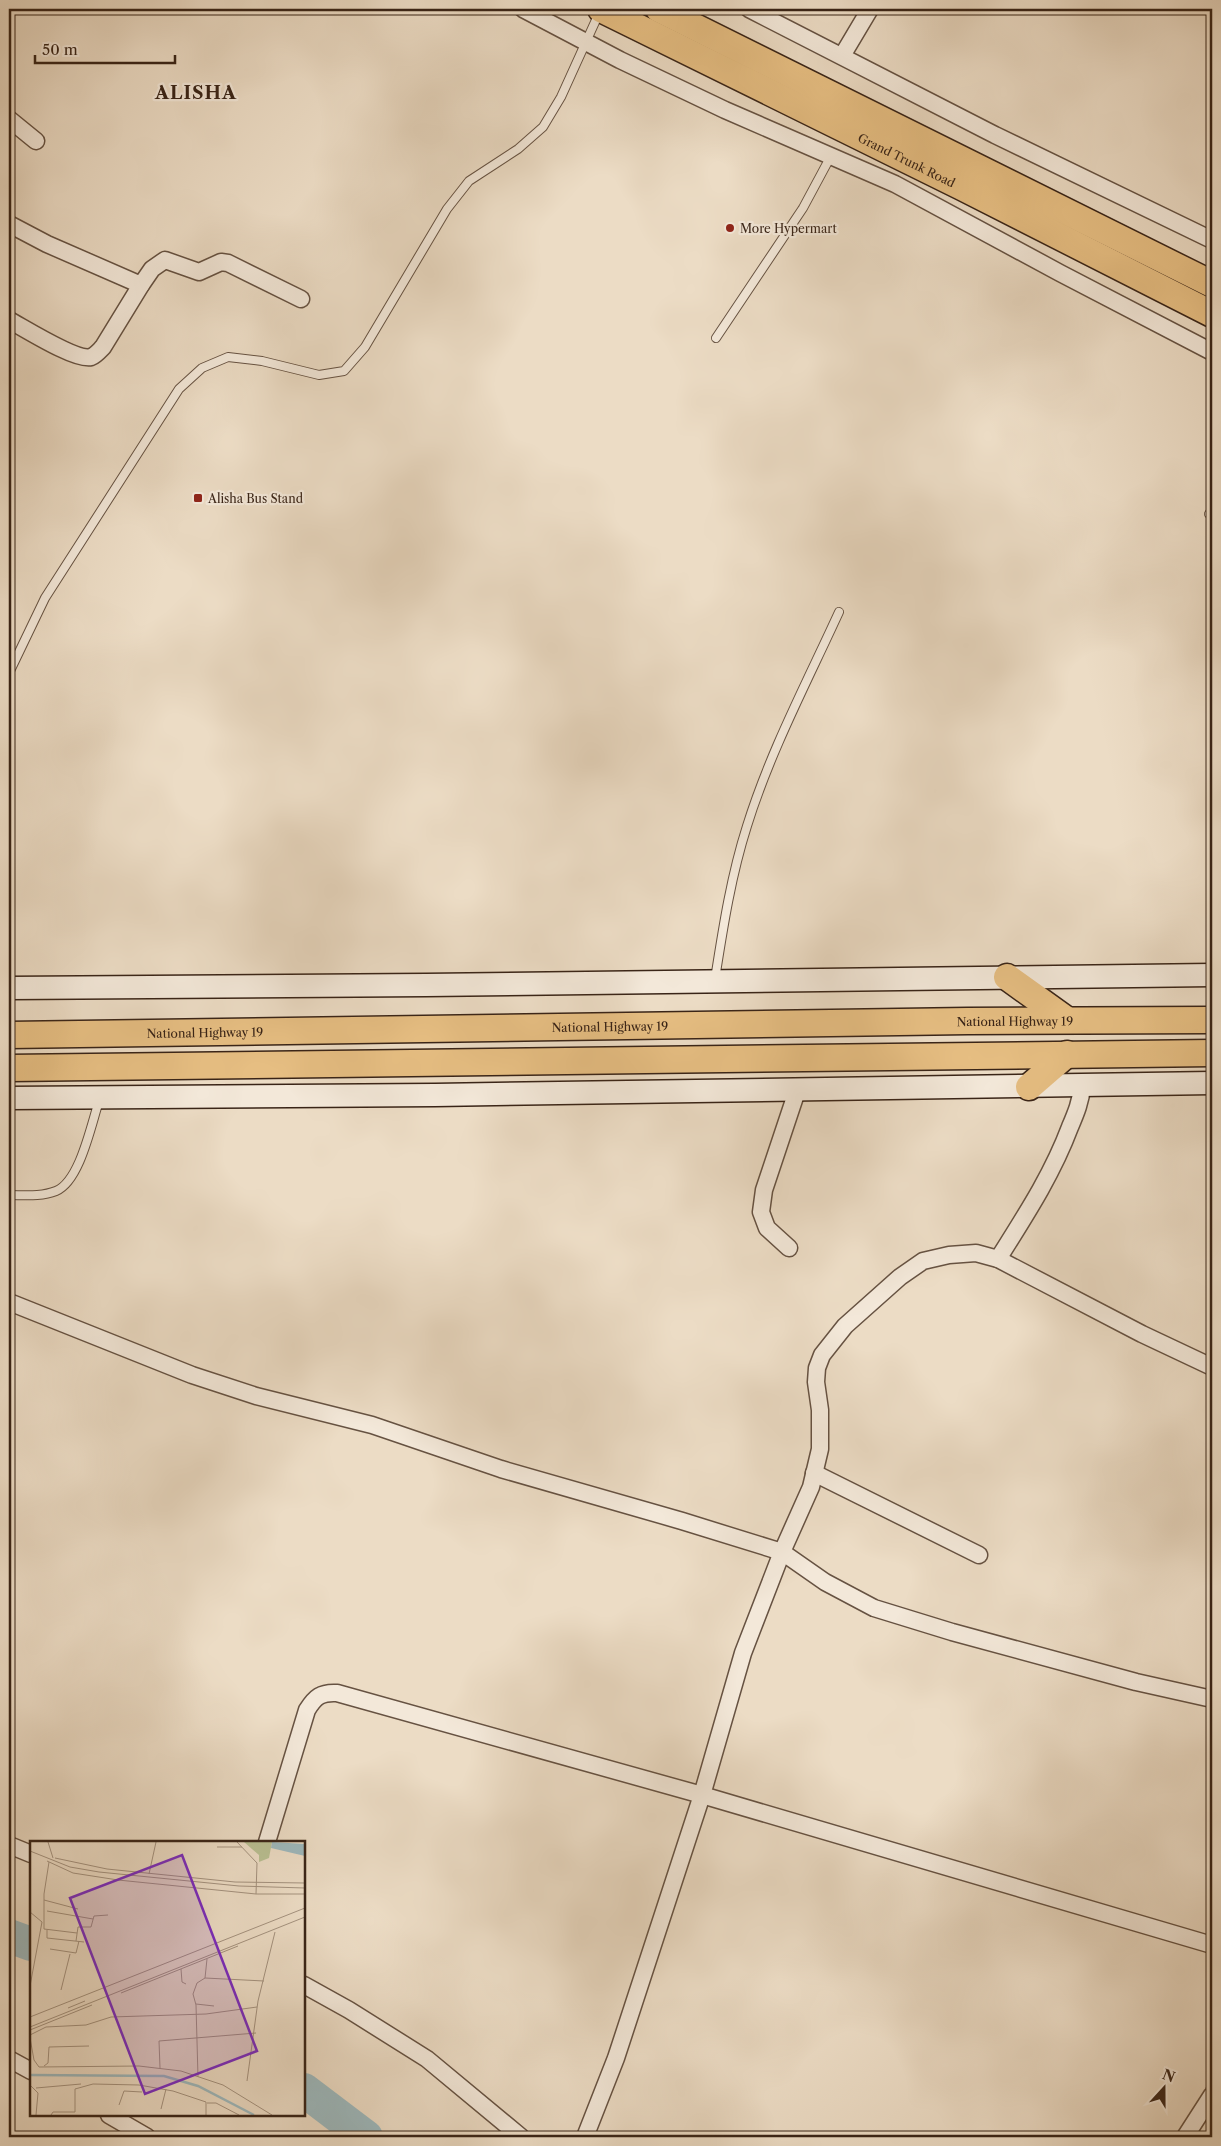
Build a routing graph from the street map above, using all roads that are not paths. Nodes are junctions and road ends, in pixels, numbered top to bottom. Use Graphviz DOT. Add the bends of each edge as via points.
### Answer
graph roads {
  1 [pos="523,9"];
  2 [pos="601,9"];
  3 [pos="659,9"];
  4 [pos="748,9"];
  5 [pos="870,9"];
  6 [pos="587,42"];
  7 [pos="842,56"];
  8 [pos="9,119"];
  9 [pos="36,141"];
  10 [pos="832,154"];
  11 [pos="9,224"];
  12 [pos="1212,240"];
  13 [pos="1212,284"];
  14 [pos="141,285"];
  15 [pos="300,299"];
  16 [pos="1212,314"];
  17 [pos="9,320"];
  18 [pos="716,338"];
  19 [pos="1212,352"];
  20 [pos="839,612"];
  21 [pos="9,673"];
  22 [pos="1212,975"];
  23 [pos="1007,977"];
  24 [pos="715,981"];
  25 [pos="9,988"];
  26 [pos="1067,1020"];
  27 [pos="1212,1020"];
  28 [pos="9,1035"];
  29 [pos="1212,1053"];
  30 [pos="1067,1054"];
  31 [pos="9,1068"];
  32 [pos="1212,1083"];
  33 [pos="1082,1086"];
  34 [pos="1029,1087"];
  35 [pos="798,1088"];
  36 [pos="100,1097"];
  37 [pos="9,1098"];
  38 [pos="9,1195"];
  39 [pos="789,1248"];
  40 [pos="998,1259"];
  41 [pos="9,1302"];
  42 [pos="1212,1367"];
  43 [pos="814,1473"];
  44 [pos="782,1552"];
  45 [pos="979,1556"];
  46 [pos="1212,1699"];
  47 [pos="702,1795"];
  48 [pos="267,1841"];
  49 [pos="9,1845"];
  50 [pos="30,1854"];
  51 [pos="1212,1945"];
  52 [pos="305,1986"];
  53 [pos="9,2059"];
  54 [pos="30,2070"];
  55 [pos="1212,2095"];
  56 [pos="111,2116"];
  57 [pos="147,2137"];
  58 [pos="521,2137"];
  59 [pos="585,2137"];
  60 [pos="1185,2137"];
  1 -- 6 [label="street"];
  2 -- 6 [label="lane"];
  2 -- 16 [label="highway, Grand Trunk Road"];
  3 -- 13 [label="highway, Grand Trunk Road"];
  4 -- 7 [label="street"];
  5 -- 7 [label="street"];
  6 -- 10 [label="street" via="716,106"];
  6 -- 21 [label="lane" via="543,127 518,149 469,181 447,209 365,348 344,371 319,375 262,361 228,357 202,368 179,389 45,598"];
  7 -- 12 [label="street" via="995,135"];
  8 -- 9 [label="street"];
  10 -- 18 [label="lane" via="802,208"];
  10 -- 19 [label="street" via="895,184"];
  11 -- 14 [label="street"];
  14 -- 15 [label="street" via="152,269 165,260 199,272 221,262"];
  14 -- 17 [label="street" via="103,347 90,357 68,351"];
  20 -- 24 [label="lane" via="772,760 747,826 730,891"];
  22 -- 23 [label="main road"];
  23 -- 24 [label="main road"];
  23 -- 26 [label="highway"];
  24 -- 25 [label="main road"];
  26 -- 27 [label="highway, National Highway 19"];
  26 -- 28 [label="highway, National Highway 19"];
  29 -- 30 [label="highway"];
  30 -- 31 [label="highway"];
  30 -- 34 [label="highway"];
  32 -- 33 [label="main road"];
  33 -- 34 [label="main road"];
  33 -- 40 [label="street" via="1081,1099 1058,1157"];
  34 -- 35 [label="main road"];
  35 -- 36 [label="main road"];
  35 -- 39 [label="street" via="764,1190 761,1212 767,1228"];
  36 -- 37 [label="main road"];
  36 -- 38 [label="lane" via="79,1162 68,1181 56,1191"];
  40 -- 42 [label="street"];
  40 -- 43 [label="street" via="976,1254 949,1255 923,1261 845,1326 822,1355 817,1368 820,1449"];
  41 -- 44 [label="street" via="183,1372 256,1396 372,1425 501,1469"];
  43 -- 44 [label="street"];
  43 -- 45 [label="street"];
  44 -- 46 [label="street" via="824,1582 874,1608 1136,1682"];
  44 -- 47 [label="street" via="743,1653"];
  47 -- 48 [label="street" via="325,1692 314,1698 307,1710"];
  47 -- 51 [label="street"];
  47 -- 59 [label="street" via="616,2058"];
  49 -- 50 [label="street"];
  52 -- 58 [label="street" via="427,2059"];
  53 -- 54 [label="street"];
  55 -- 60 [label="street"];
  56 -- 57 [label="street"];
}
